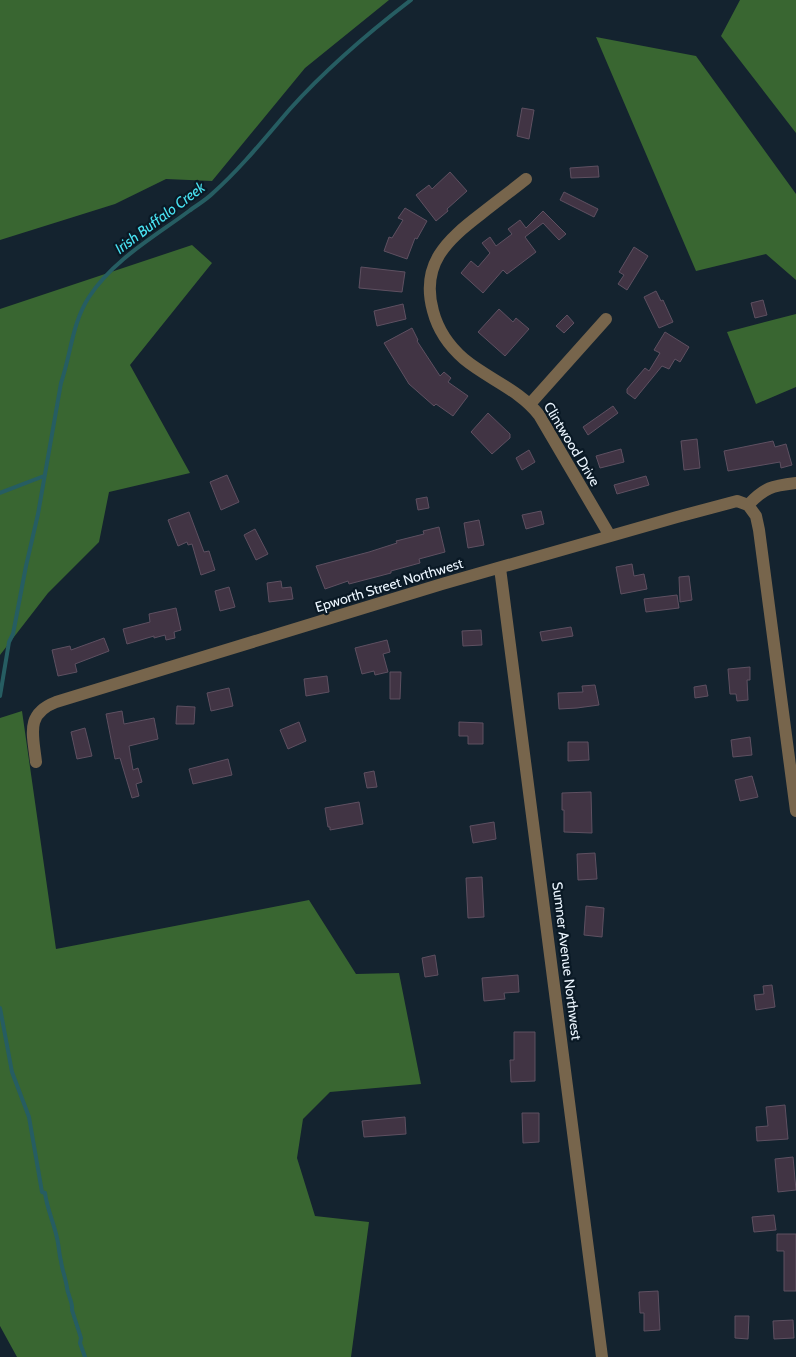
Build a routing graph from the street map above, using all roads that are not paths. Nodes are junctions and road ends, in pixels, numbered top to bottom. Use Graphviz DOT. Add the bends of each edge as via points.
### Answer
graph roads {
  1 [pos="526,179"];
  2 [pos="606,319"];
  3 [pos="530,404"];
  4 [pos="796,483"];
  5 [pos="748,505"];
  6 [pos="610,536"];
  7 [pos="500,568"];
  8 [pos="36,762"];
  9 [pos="796,811"];
  10 [pos="602,1357"];
  1 -- 3 [label="street, Clintwood Drive" via="455,234 445,246 431,278 431,302 437,324 450,345 464,359"];
  2 -- 3 [label="street"];
  3 -- 6 [label="street, Clintwood Drive"];
  4 -- 5 [label="street" via="773,486 760,492"];
  5 -- 6 [label="street, Epworth Street Northwest" via="737,501"];
  5 -- 9 [label="street" via="756,516 759,530"];
  6 -- 7 [label="street, Epworth Street Northwest"];
  7 -- 8 [label="street, Epworth Street Northwest" via="44,707 35,718 33,731"];
  7 -- 10 [label="street, Sumner Avenue Northwest"];
}
